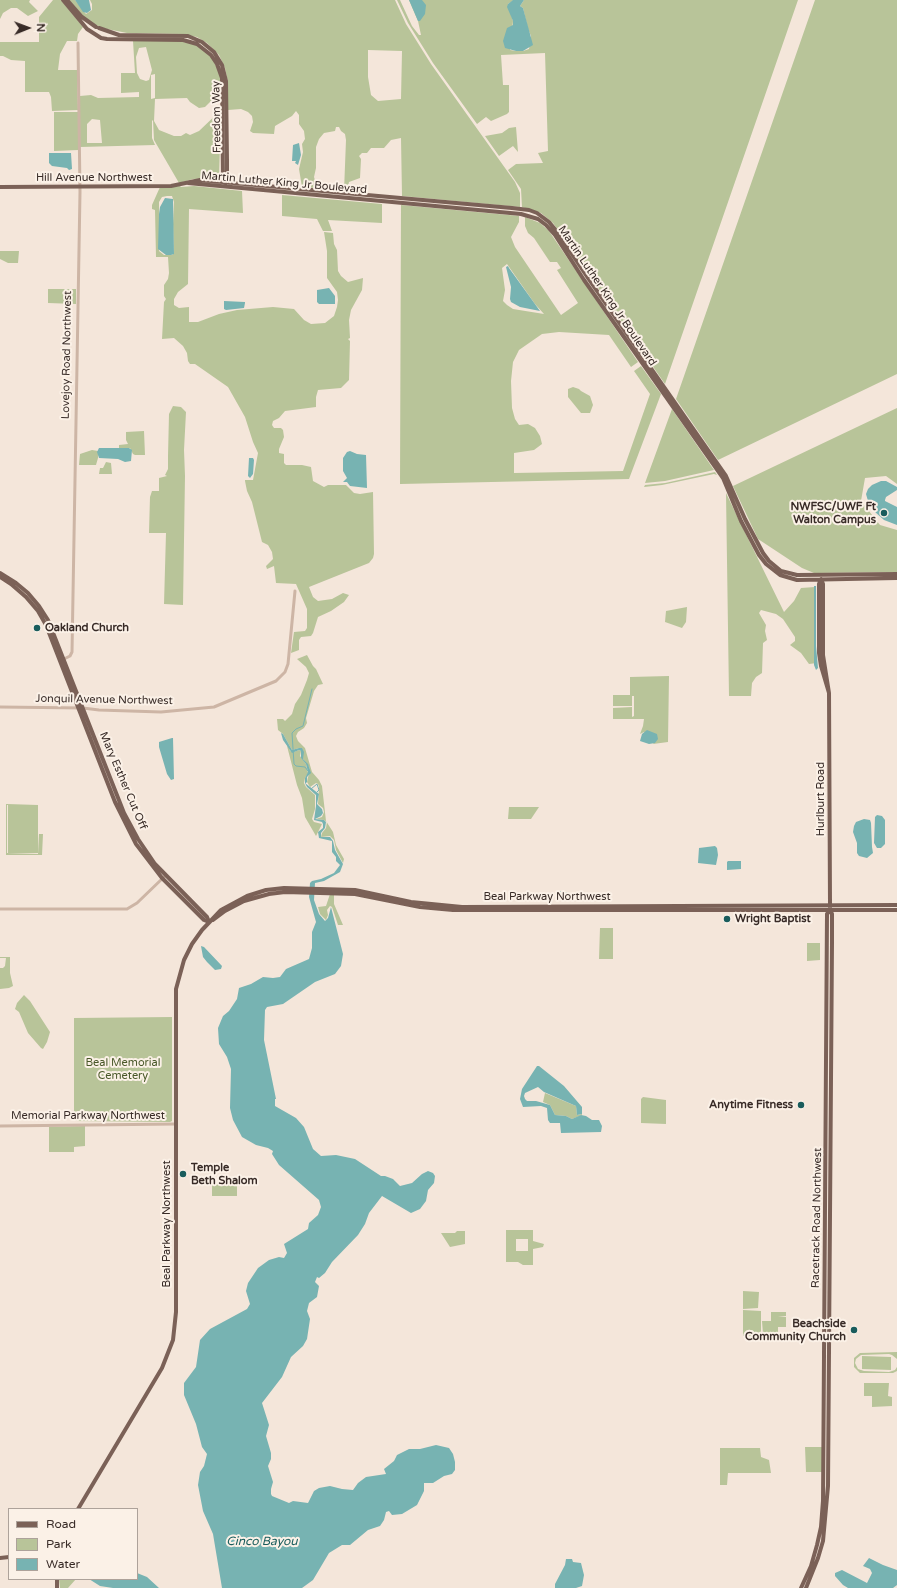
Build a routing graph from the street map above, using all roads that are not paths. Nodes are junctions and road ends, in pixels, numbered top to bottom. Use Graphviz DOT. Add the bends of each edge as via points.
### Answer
graph roads {
  1 [pos="63,0"];
  2 [pos="67,0"];
  3 [pos="78,43"];
  4 [pos="225,160"];
  5 [pos="217,182"];
  6 [pos="224,182"];
  7 [pos="188,183"];
  8 [pos="206,185"];
  9 [pos="230,185"];
  10 [pos="79,187"];
  11 [pos="0,188"];
  12 [pos="383,199"];
  13 [pos="0,573"];
  14 [pos="897,574"];
  15 [pos="0,577"];
  16 [pos="821,577"];
  17 [pos="897,578"];
  18 [pos="831,579"];
  19 [pos="810,580"];
  20 [pos="821,588"];
  21 [pos="295,591"];
  22 [pos="43,616"];
  23 [pos="62,660"];
  24 [pos="0,708"];
  25 [pos="81,708"];
  26 [pos="163,877"];
  27 [pos="173,890"];
  28 [pos="308,891"];
  29 [pos="315,891"];
  30 [pos="182,892"];
  31 [pos="250,895"];
  32 [pos="240,903"];
  33 [pos="798,905"];
  34 [pos="830,905"];
  35 [pos="897,905"];
  36 [pos="570,906"];
  37 [pos="583,906"];
  38 [pos="492,907"];
  39 [pos="0,909"];
  40 [pos="488,910"];
  41 [pos="574,910"];
  42 [pos="794,910"];
  43 [pos="819,910"];
  44 [pos="830,910"];
  45 [pos="897,910"];
  46 [pos="206,916"];
  47 [pos="214,916"];
  48 [pos="827,918"];
  49 [pos="209,922"];
  50 [pos="176,1124"];
  51 [pos="0,1126"];
  52 [pos="829,1312"];
  53 [pos="825,1316"];
  54 [pos="79,1508"];
  55 [pos="823,1527"];
  56 [pos="801,1588"];
  57 [pos="806,1588"];
  1 -- 4 [label="main road, Freedom Way" via="87,29 106,39 183,40 207,50 217,64 222,78"];
  2 -- 4 [label="main road, Freedom Way" via="82,17 111,33 188,36 211,48 220,60 226,75"];
  3 -- 10 [label="street, Lovejoy Road Northwest"];
  4 -- 5 [label="main road" via="221,162 222,178"];
  4 -- 6 [label="main road, Freedom Way"];
  4 -- 9 [label="main road"];
  5 -- 6 [label="main road, Martin Luther King Jr Boulevard"];
  5 -- 7 [label="main road, Martin Luther King Jr Boulevard" via="196,180"];
  6 -- 8 [label="main road" via="219,185"];
  6 -- 9 [label="main road"];
  7 -- 8 [label="main road, Martin Luther King Jr Boulevard"];
  7 -- 10 [label="main road, Hill Avenue Northwest" via="171,186"];
  8 -- 9 [label="main road, Martin Luther King Jr Boulevard"];
  9 -- 12 [label="main road, Martin Luther King Jr Boulevard"];
  10 -- 11 [label="main road, Hill Avenue Northwest"];
  10 -- 23 [label="street, Lovejoy Road Northwest" via="72,652"];
  12 -- 16 [label="main road, Martin Luther King Jr Boulevard" via="526,210 549,222 726,476 766,558 778,569 788,573"];
  12 -- 19 [label="main road, Martin Luther King Jr Boulevard" via="525,214 546,225 723,478 741,521 762,560 773,571 783,576 796,580"];
  13 -- 22 [label="main road, Mary Esther Cut Off" via="32,597"];
  14 -- 16 [label="main road, Martin Luther King Jr Boulevard"];
  15 -- 22 [label="main road, Mary Esther Cut Off" via="26,597"];
  16 -- 18 [label="main road, Martin Luther King Jr Boulevard"];
  16 -- 19 [label="main road, Martin Luther King Jr Boulevard"];
  16 -- 20 [label="main road, Hurlburt Road"];
  17 -- 18 [label="main road, Martin Luther King Jr Boulevard"];
  18 -- 20 [label="main road"];
  19 -- 20 [label="main road"];
  20 -- 34 [label="main road, Hurlburt Road" via="823,655 829,693"];
  21 -- 25 [label="street, Jonquil Avenue Northwest" via="288,668 276,681 208,708 161,712"];
  22 -- 23 [label="main road, Mary Esther Cut Off" via="52,627"];
  23 -- 25 [label="main road, Mary Esther Cut Off"];
  24 -- 25 [label="street, Jonquil Avenue Northwest"];
  25 -- 26 [label="main road, Mary Esther Cut Off" via="131,828"];
  26 -- 27 [label="main road, Mary Esther Cut Off"];
  26 -- 30 [label="main road, Mary Esther Cut Off"];
  26 -- 39 [label="street" via="137,904 125,909"];
  27 -- 30 [label="main road"];
  27 -- 49 [label="main road, Mary Esther Cut Off"];
  28 -- 29 [label="main road, Beal Parkway Northwest"];
  28 -- 31 [label="main road, Beal Parkway Northwest" via="277,889"];
  28 -- 32 [label="main road, Beal Parkway Northwest" via="269,894"];
  29 -- 38 [label="main road, Beal Parkway Northwest" via="355,890 436,905"];
  29 -- 40 [label="main road, Beal Parkway Northwest" via="355,894 420,907"];
  30 -- 46 [label="main road, Mary Esther Cut Off"];
  31 -- 32 [label="main road"];
  31 -- 47 [label="main road, Beal Parkway Northwest" via="227,906"];
  32 -- 49 [label="main road, Beal Parkway Northwest"];
  33 -- 34 [label="main road, Beal Parkway Northwest"];
  33 -- 37 [label="main road, Beal Parkway Northwest"];
  33 -- 42 [label="main road"];
  34 -- 35 [label="main road, Beal Parkway Northwest"];
  34 -- 44 [label="main road, Racetrack Road Northwest"];
  36 -- 37 [label="main road, Beal Parkway Northwest"];
  36 -- 38 [label="main road, Beal Parkway Northwest"];
  36 -- 41 [label="main road"];
  37 -- 41 [label="main road"];
  38 -- 40 [label="main road"];
  40 -- 41 [label="main road, Beal Parkway Northwest"];
  41 -- 42 [label="main road, Beal Parkway Northwest"];
  42 -- 43 [label="main road, Beal Parkway Northwest"];
  43 -- 44 [label="main road, Beal Parkway Northwest"];
  43 -- 48 [label="main road"];
  44 -- 45 [label="main road, Beal Parkway Northwest"];
  44 -- 48 [label="main road, Racetrack Road Northwest"];
  44 -- 52 [label="main road, Racetrack Road Northwest" via="832,967"];
  46 -- 47 [label="main road"];
  46 -- 49 [label="main road, Mary Esther Cut Off"];
  47 -- 49 [label="main road, Beal Parkway Northwest"];
  48 -- 53 [label="main road, Racetrack Road Northwest"];
  49 -- 50 [label="main road, Beal Parkway Northwest" via="188,950 177,986"];
  50 -- 51 [label="street, Memorial Parkway Northwest"];
  50 -- 54 [label="main road, Beal Parkway Northwest" via="176,1312 172,1341 159,1373"];
  52 -- 53 [label="main road"];
  52 -- 55 [label="main road, Racetrack Road Northwest" via="828,1486"];
  53 -- 55 [label="main road, Racetrack Road Northwest"];
  55 -- 56 [label="main road"];
  55 -- 57 [label="main road" via="818,1558"];
}
